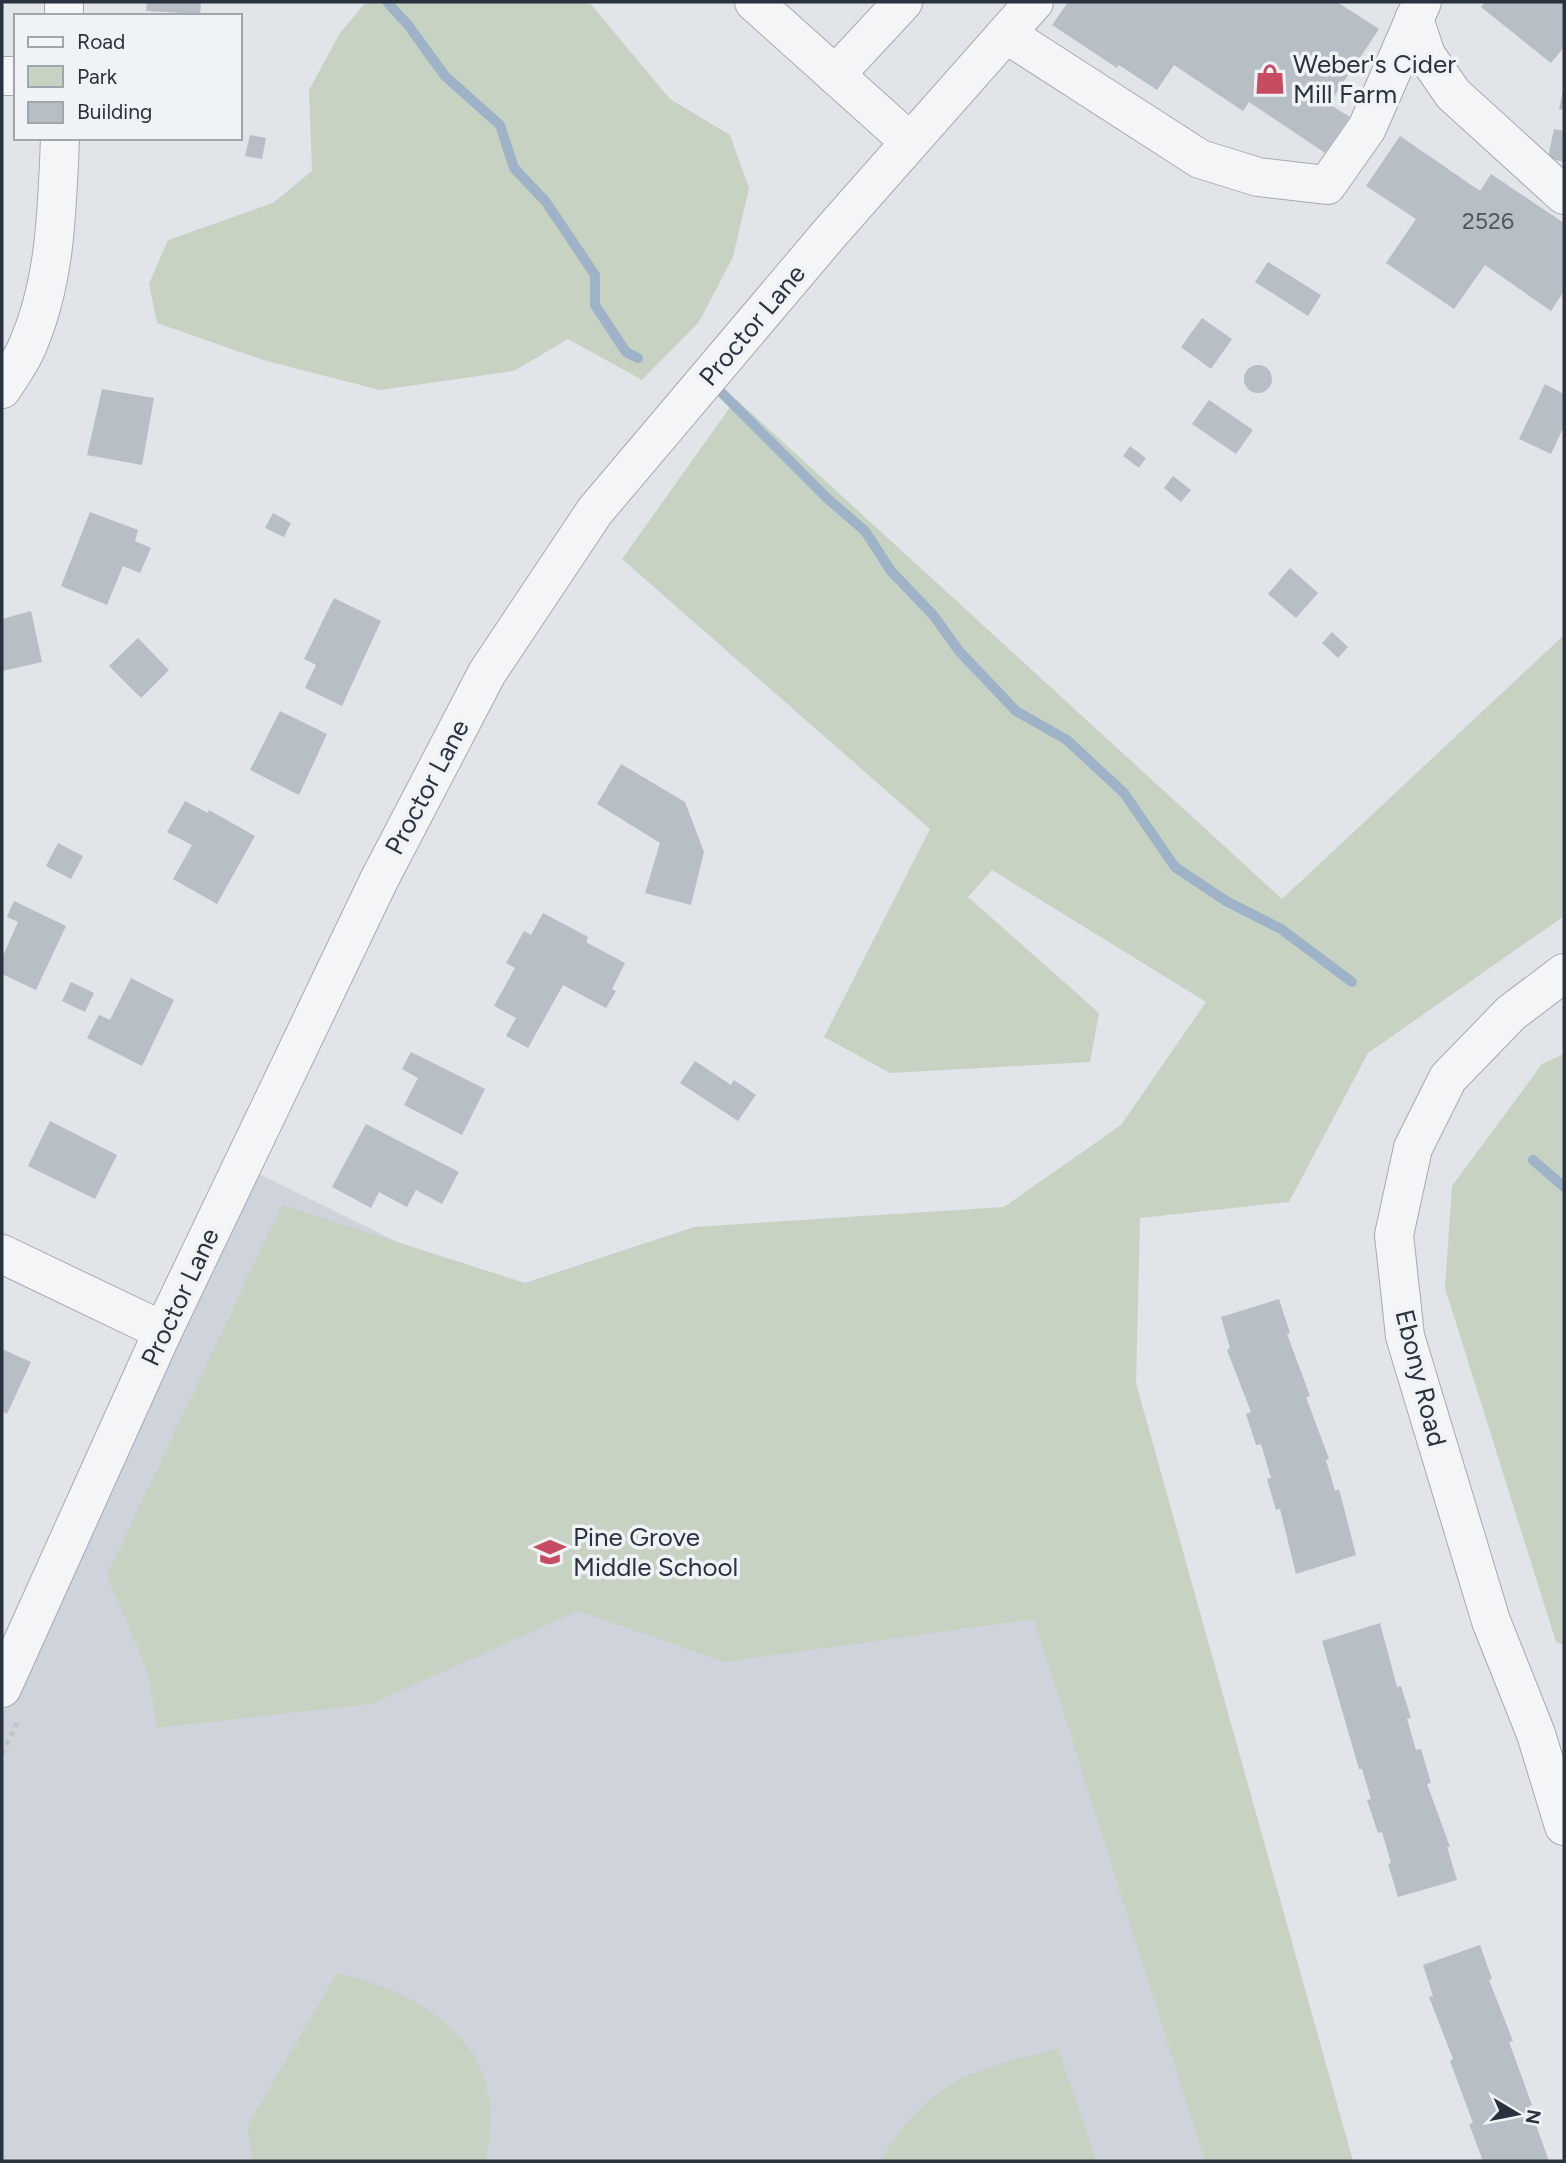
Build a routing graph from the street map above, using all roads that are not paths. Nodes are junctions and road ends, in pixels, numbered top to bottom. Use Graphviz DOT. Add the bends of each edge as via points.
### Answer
graph roads {
  1 [pos="754,2"];
  2 [pos="903,2"];
  3 [pos="1034,2"];
  4 [pos="1418,10"];
  5 [pos="1006,34"];
  6 [pos="835,75"];
  7 [pos="60,140"];
  8 [pos="910,142"];
  9 [pos="1564,195"];
  10 [pos="2,389"];
  11 [pos="1564,973"];
  12 [pos="2,1254"];
  13 [pos="163,1331"];
  14 [pos="2,1688"];
  15 [pos="1550,1743"];
  16 [pos="1564,1826"];
  1 -- 6 [label="street"];
  2 -- 6 [label="street"];
  3 -- 5 [label="street, Proctor Lane"];
  4 -- 5 [label="street" via="1367,128 1327,185 1258,177 1200,159"];
  4 -- 9 [label="street" via="1426,55 1453,94"];
  5 -- 8 [label="street, Proctor Lane"];
  6 -- 8 [label="street"];
  7 -- 10 [label="street" via="56,229 46,293 27,349"];
  8 -- 13 [label="street, Proctor Lane" via="595,511 487,673 379,880"];
  11 -- 15 [label="street, Ebony Road" via="1511,1013 1448,1078 1413,1148 1394,1235 1405,1336 1491,1621"];
  12 -- 13 [label="street"];
  13 -- 14 [label="street, Proctor Lane"];
  15 -- 16 [label="street, Ebony Road"];
}
